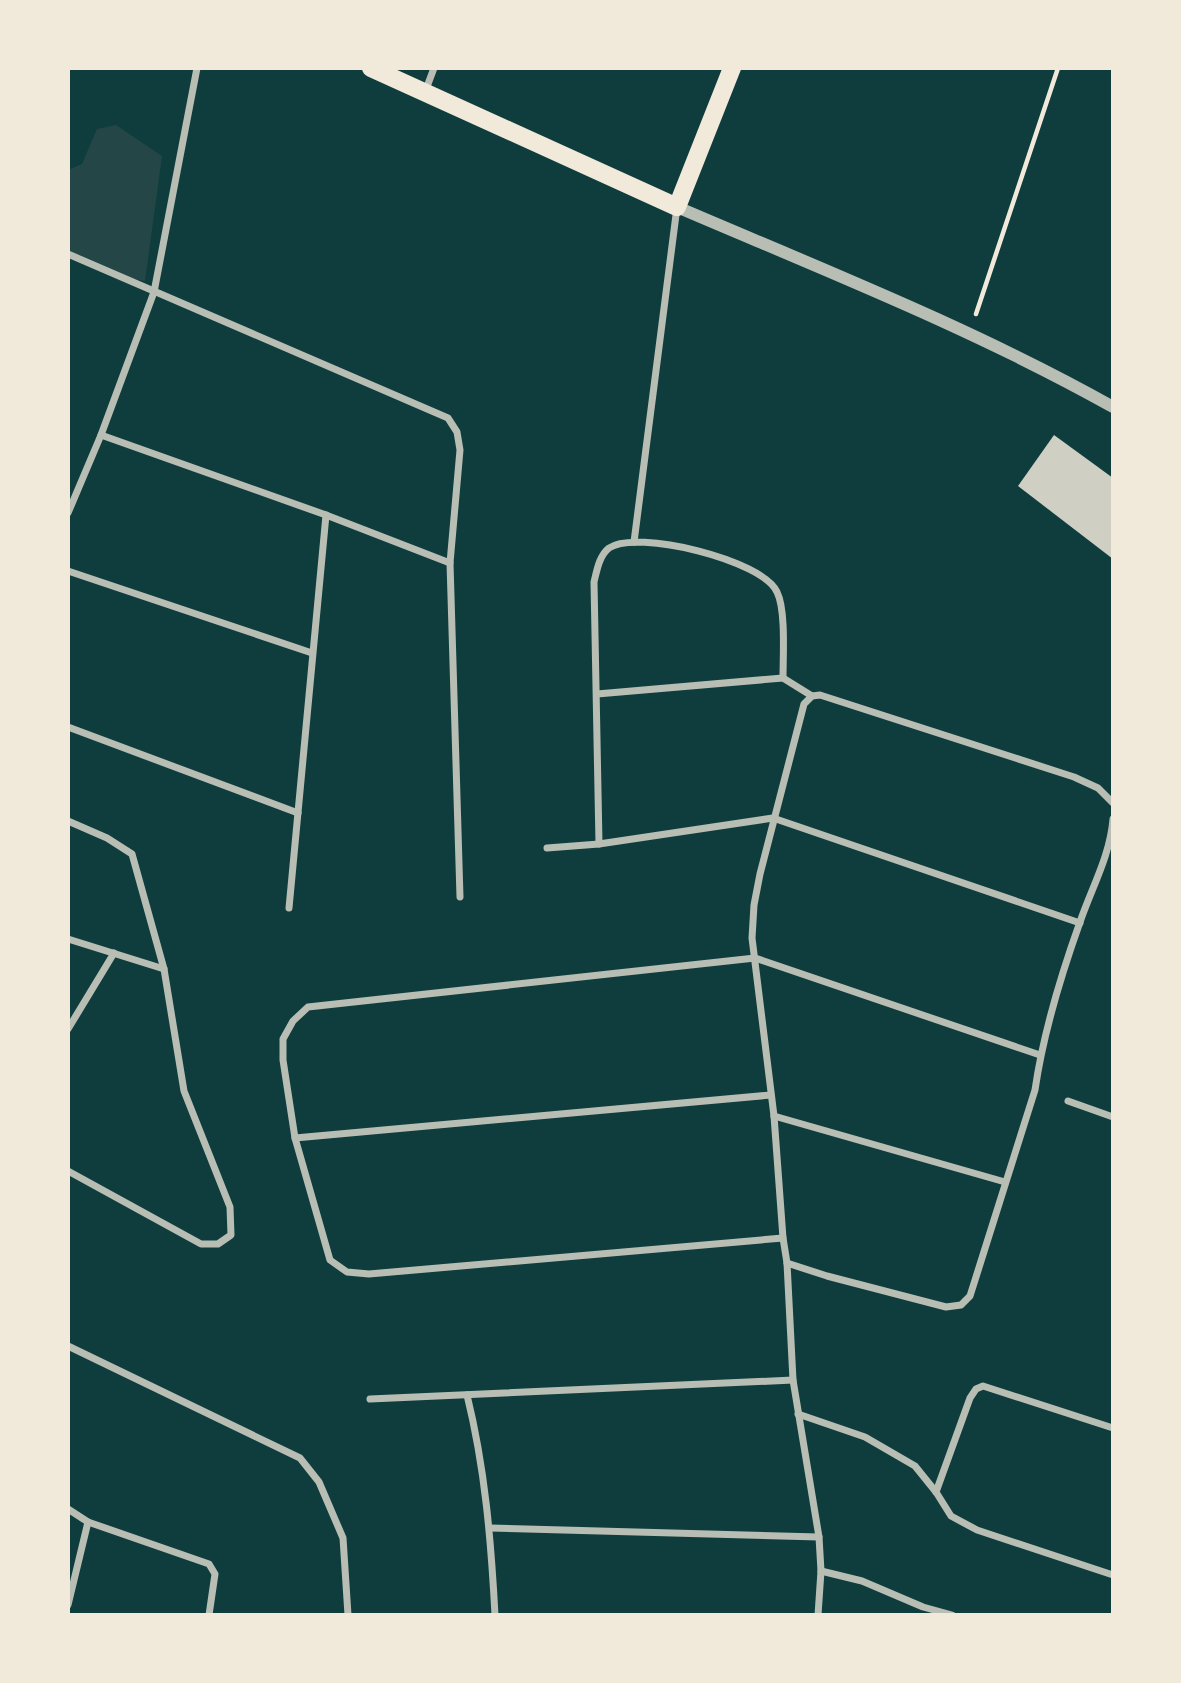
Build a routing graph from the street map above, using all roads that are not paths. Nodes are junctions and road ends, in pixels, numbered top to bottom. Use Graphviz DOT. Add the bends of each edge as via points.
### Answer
graph roads {
  1 [pos="197,68"];
  2 [pos="371,68"];
  3 [pos="434,68"];
  4 [pos="732,68"];
  5 [pos="425,93"];
  6 [pos="677,207"];
  7 [pos="68,254"];
  8 [pos="153,292"];
  9 [pos="1113,407"];
  10 [pos="101,435"];
  11 [pos="68,513"];
  12 [pos="326,515"];
  13 [pos="634,542"];
  14 [pos="450,564"];
  15 [pos="68,571"];
  16 [pos="312,653"];
  17 [pos="783,678"];
  18 [pos="597,694"];
  19 [pos="811,696"];
  20 [pos="68,727"];
  21 [pos="1113,803"];
  22 [pos="298,813"];
  23 [pos="773,818"];
  24 [pos="1113,819"];
  25 [pos="68,821"];
  26 [pos="600,844"];
  27 [pos="547,848"];
  28 [pos="460,897"];
  29 [pos="289,908"];
  30 [pos="1080,923"];
  31 [pos="68,939"];
  32 [pos="114,953"];
  33 [pos="755,958"];
  34 [pos="164,969"];
  35 [pos="68,1030"];
  36 [pos="1040,1055"];
  37 [pos="771,1095"];
  38 [pos="1069,1101"];
  39 [pos="774,1116"];
  40 [pos="1113,1117"];
  41 [pos="295,1138"];
  42 [pos="68,1171"];
  43 [pos="1005,1182"];
  44 [pos="783,1238"];
  45 [pos="788,1263"];
  46 [pos="68,1346"];
  47 [pos="793,1380"];
  48 [pos="467,1395"];
  49 [pos="370,1399"];
  50 [pos="798,1414"];
  51 [pos="1113,1428"];
  52 [pos="936,1492"];
  53 [pos="68,1509"];
  54 [pos="88,1522"];
  55 [pos="490,1528"];
  56 [pos="819,1537"];
  57 [pos="821,1571"];
  58 [pos="1113,1575"];
  59 [pos="68,1605"];
  60 [pos="209,1615"];
  61 [pos="348,1615"];
  62 [pos="495,1615"];
  63 [pos="818,1615"];
  64 [pos="952,1615"];
  1 -- 8 [label="street"];
  2 -- 5 [label="main road"];
  3 -- 5 [label="street"];
  4 -- 6 [label="main road"];
  5 -- 6 [label="main road"];
  6 -- 9 [label="street" via="969,335"];
  6 -- 13 [label="street"];
  7 -- 8 [label="street"];
  8 -- 10 [label="street"];
  8 -- 14 [label="street" via="448,418 457,432 460,450"];
  10 -- 11 [label="street"];
  10 -- 12 [label="street"];
  12 -- 14 [label="street"];
  12 -- 16 [label="street"];
  13 -- 17 [label="street" via="711,553 765,577 777,590 781,604"];
  13 -- 18 [label="street" via="622,542 602,556 594,582"];
  14 -- 28 [label="street"];
  15 -- 16 [label="street"];
  16 -- 22 [label="street"];
  17 -- 18 [label="street"];
  17 -- 19 [label="street"];
  18 -- 26 [label="street"];
  19 -- 21 [label="street" via="820,695 1074,777 1098,788"];
  19 -- 23 [label="street" via="804,704"];
  20 -- 22 [label="street"];
  22 -- 29 [label="street"];
  23 -- 26 [label="street"];
  23 -- 30 [label="street"];
  23 -- 33 [label="street" via="754,905"];
  24 -- 30 [label="street" via="1108,852"];
  25 -- 34 [label="street" via="132,854"];
  26 -- 27 [label="street"];
  30 -- 36 [label="street"];
  31 -- 32 [label="street"];
  32 -- 34 [label="street"];
  32 -- 35 [label="street"];
  33 -- 36 [label="street"];
  33 -- 37 [label="street"];
  33 -- 41 [label="street" via="308,1007 283,1039"];
  34 -- 42 [label="street" via="184,1091 230,1207 231,1235 218,1244 201,1244"];
  36 -- 43 [label="street" via="1035,1090"];
  37 -- 39 [label="street"];
  37 -- 41 [label="street"];
  38 -- 40 [label="street"];
  39 -- 43 [label="street"];
  39 -- 44 [label="street"];
  41 -- 44 [label="street" via="330,1260 347,1272 369,1274"];
  43 -- 45 [label="street" via="970,1296 961,1305 946,1307"];
  44 -- 45 [label="street"];
  45 -- 47 [label="street"];
  46 -- 61 [label="street" via="300,1458 319,1482 342,1538"];
  47 -- 48 [label="street"];
  47 -- 50 [label="street"];
  48 -- 49 [label="street"];
  48 -- 55 [label="street"];
  50 -- 52 [label="street" via="865,1437 915,1466"];
  50 -- 56 [label="street"];
  51 -- 52 [label="street" via="983,1385 970,1398"];
  52 -- 58 [label="street" via="951,1516 977,1530"];
  53 -- 54 [label="street"];
  54 -- 59 [label="street"];
  54 -- 60 [label="street" via="209,1564 215,1574"];
  55 -- 56 [label="street"];
  55 -- 62 [label="street"];
  56 -- 57 [label="street"];
  57 -- 63 [label="street"];
  57 -- 64 [label="street" via="862,1581"];
}
